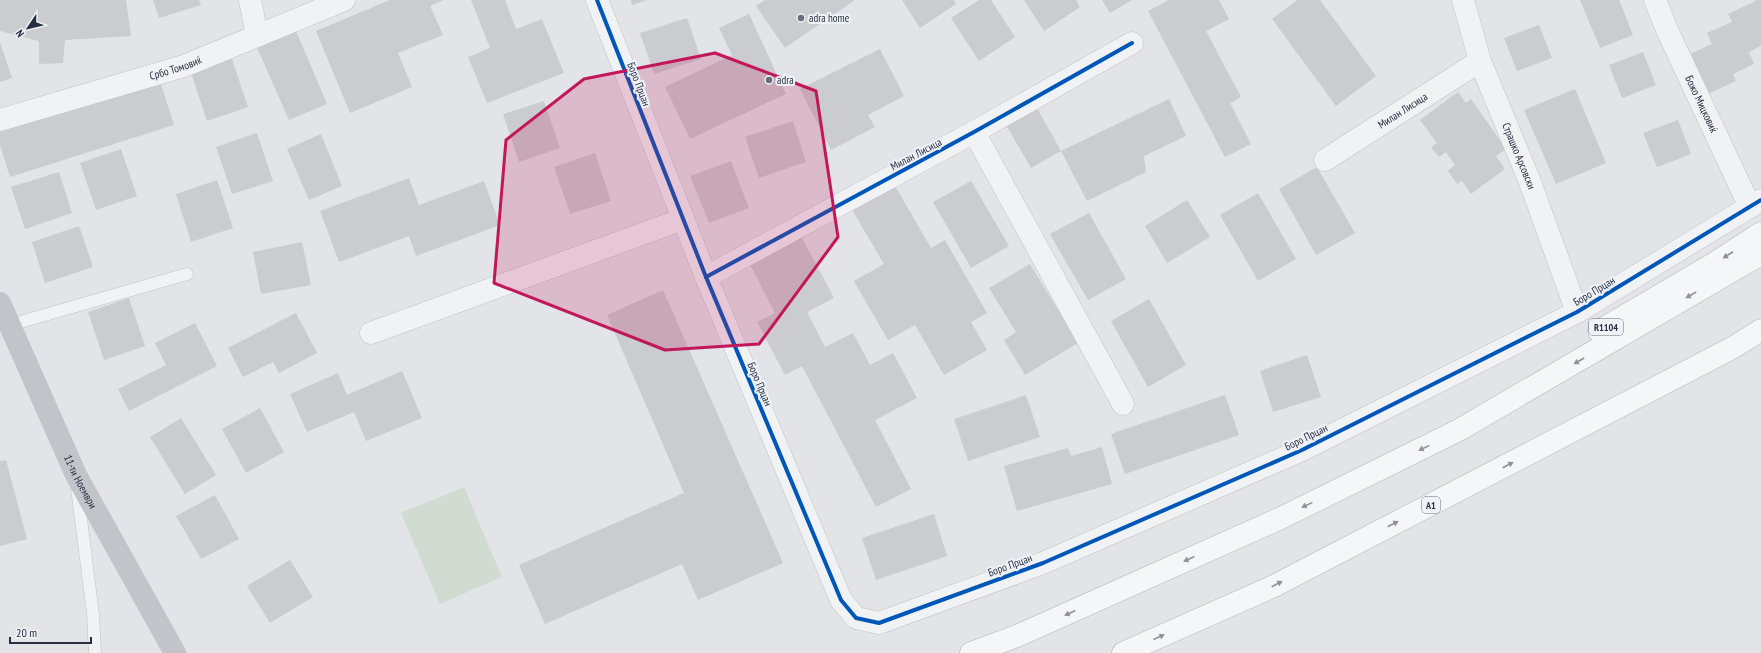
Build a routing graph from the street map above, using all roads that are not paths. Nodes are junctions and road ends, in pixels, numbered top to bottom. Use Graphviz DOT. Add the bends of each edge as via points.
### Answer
graph roads {
  1 [pos="250,0"];
  2 [pos="344,0"];
  3 [pos="597,0"];
  4 [pos="1463,0"];
  5 [pos="1655,0"];
  6 [pos="257,36"];
  7 [pos="1132,43"];
  8 [pos="1480,61"];
  9 [pos="0,120"];
  10 [pos="974,132"];
  11 [pos="1325,160"];
  12 [pos="1755,204"];
  13 [pos="683,219"];
  14 [pos="1761,233"];
  15 [pos="1761,254"];
  16 [pos="187,274"];
  17 [pos="706,277"];
  18 [pos="0,303"];
  19 [pos="1577,312"];
  20 [pos="10,325"];
  21 [pos="1761,330"];
  22 [pos="371,334"];
  23 [pos="1123,404"];
  24 [pos="1459,430"];
  25 [pos="76,475"];
  26 [pos="95,653"];
  27 [pos="175,653"];
  28 [pos="971,653"];
  29 [pos="1123,653"];
  1 -- 6 [label="street"];
  2 -- 6 [label="street, Србо Томовиќ"];
  3 -- 13 [label="street, Боро Прцан"];
  4 -- 8 [label="street, Страшко Арсовски"];
  5 -- 12 [label="street, Божо Мицковиќ" via="1667,30"];
  6 -- 9 [label="street, Србо Томовиќ" via="184,66"];
  7 -- 10 [label="street, Милан Лисица"];
  8 -- 11 [label="street, Милан Лисица"];
  8 -- 19 [label="street, Страшко Арсовски" via="1530,182"];
  10 -- 17 [label="street, Милан Лисица"];
  10 -- 23 [label="street"];
  12 -- 19 [label="street, Боро Прцан"];
  13 -- 17 [label="street, Боро Прцан"];
  13 -- 22 [label="street"];
  14 -- 24 [label="highway, R1104, one-way" via="1716,263 1518,378"];
  15 -- 24 [label="highway, one-way"];
  16 -- 20 [label="lane"];
  17 -- 19 [label="street, Боро Прцан" via="841,600 856,618 879,623 1043,563 1302,450"];
  18 -- 20 [label="main road, 11-ти Ноември"];
  20 -- 25 [label="main road, 11-ти Ноември"];
  29 -- 21 [label="highway, A1, one-way" via="1274,586 1734,347"];
  24 -- 28 [label="highway, one-way" via="1281,518 1017,636"];
  25 -- 26 [label="lane" via="93,614"];
  25 -- 27 [label="main road, 11-ти Ноември"];
}
